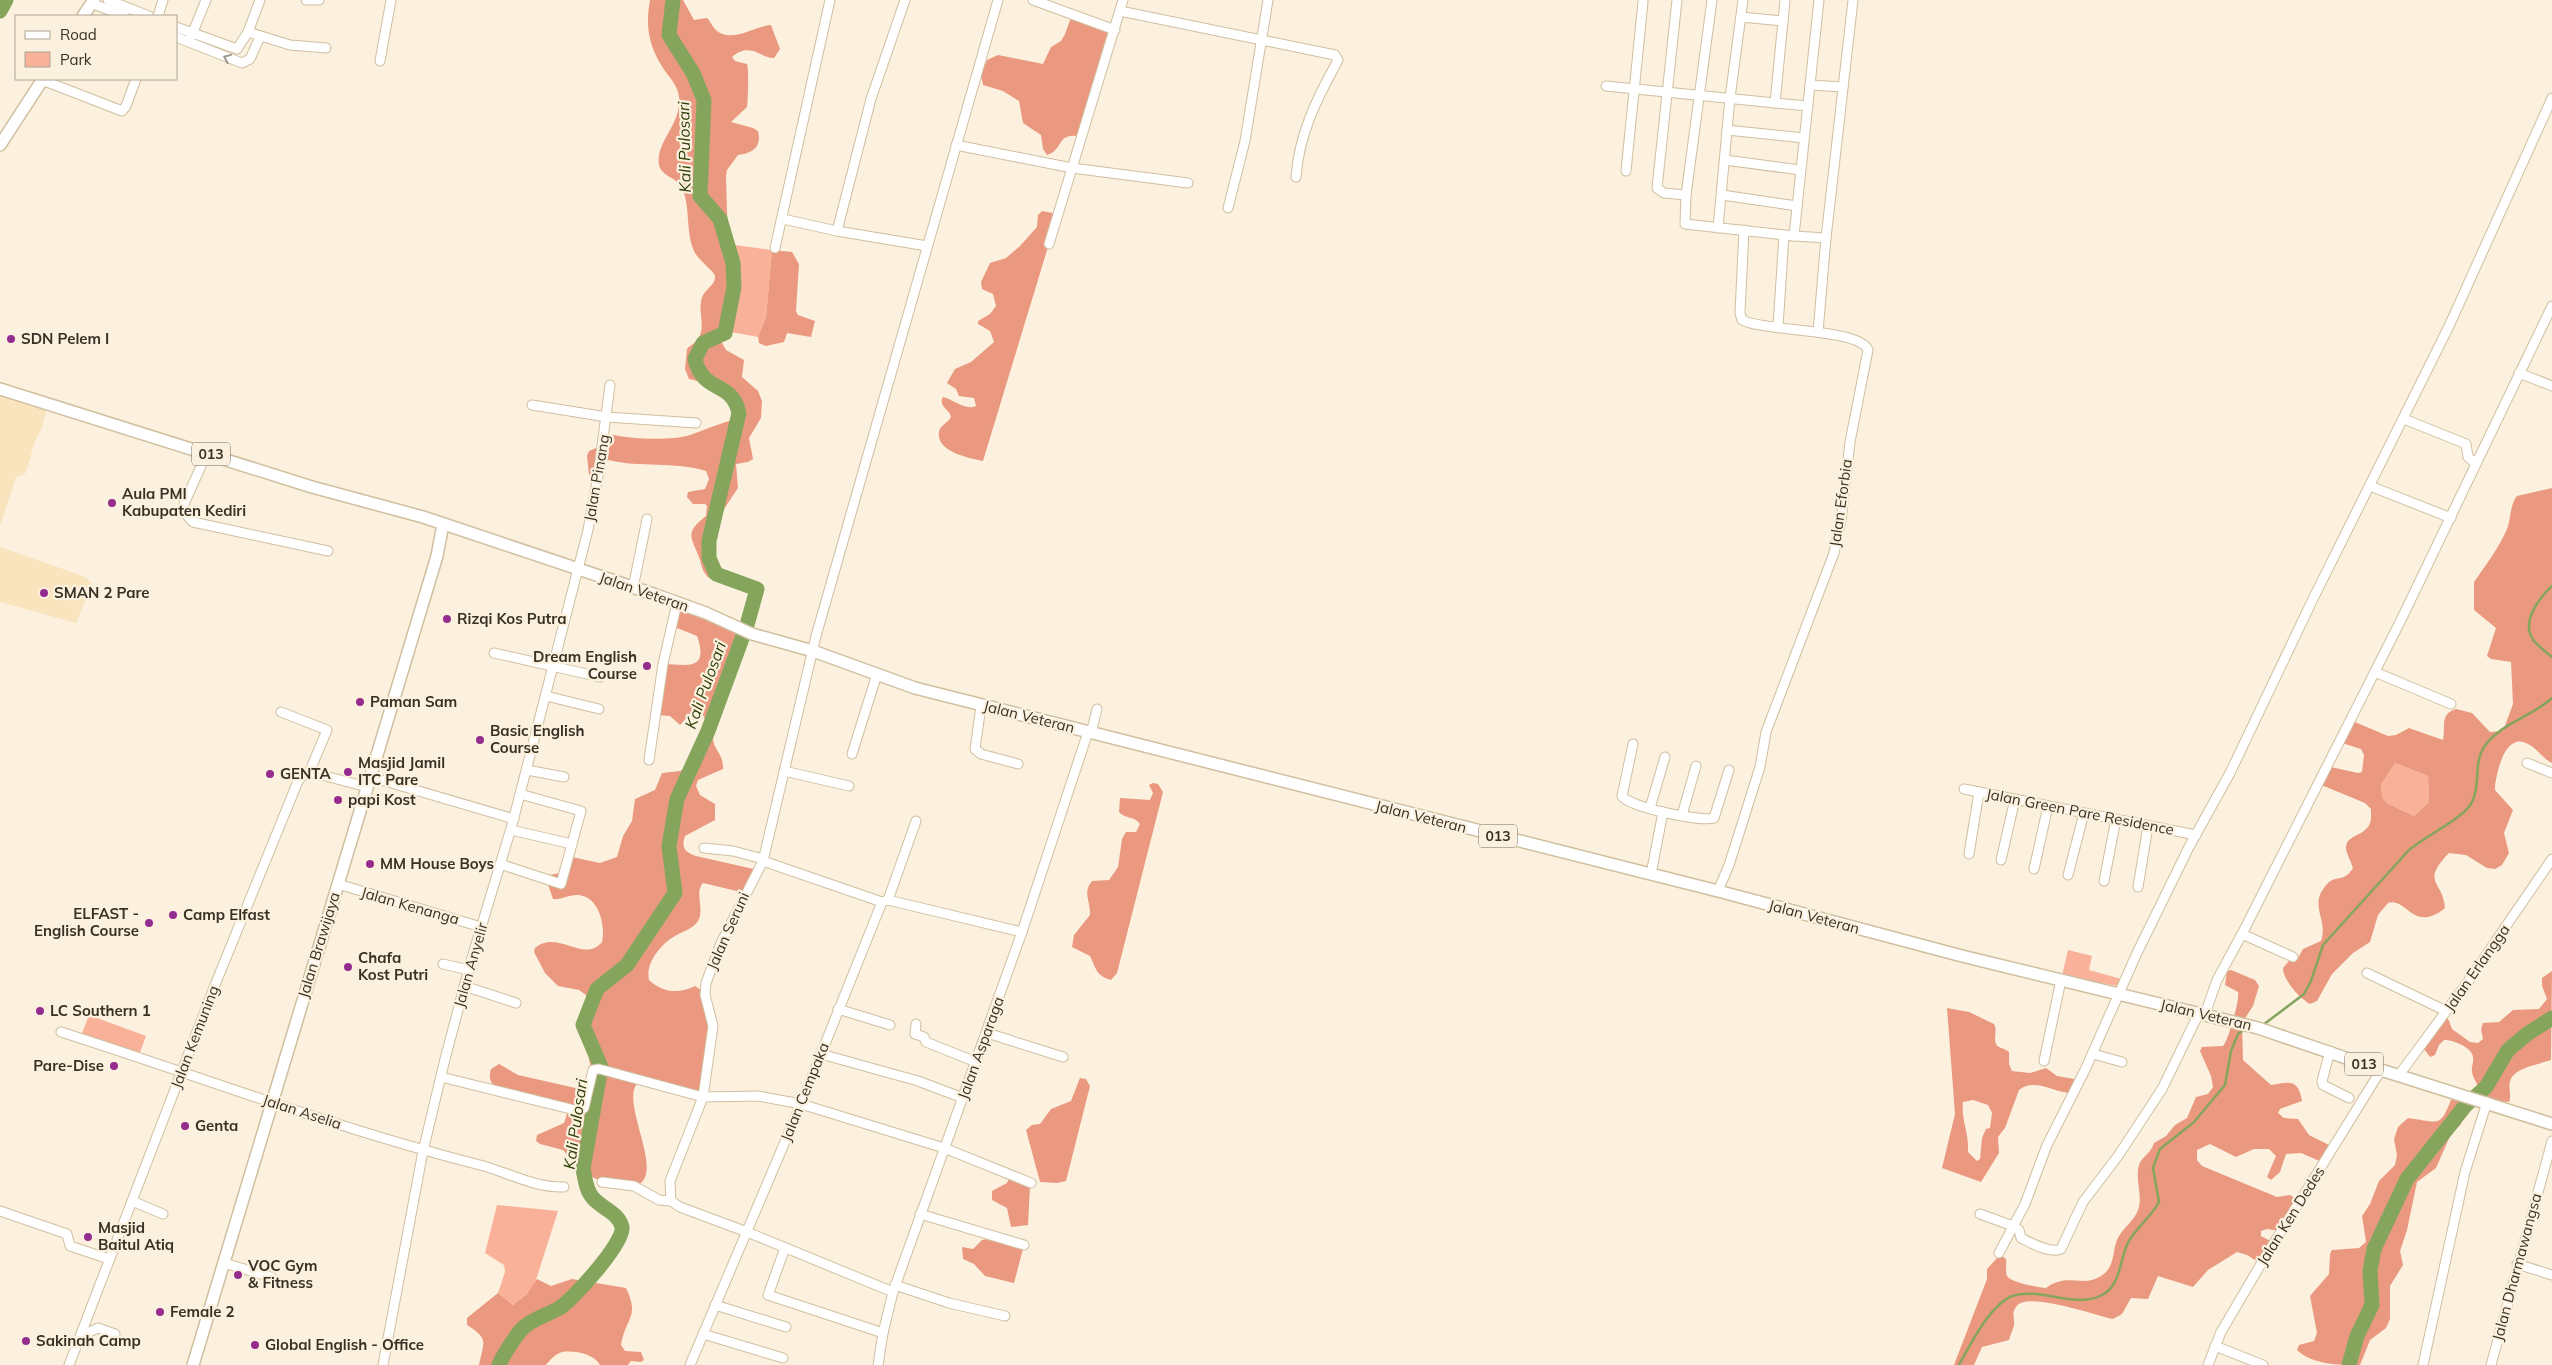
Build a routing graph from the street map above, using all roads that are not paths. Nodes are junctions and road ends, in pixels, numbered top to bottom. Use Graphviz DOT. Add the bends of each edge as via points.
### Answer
graph roads {
  1 [pos="108,0"];
  2 [pos="163,0"];
  3 [pos="206,0"];
  4 [pos="260,0"];
  5 [pos="306,0"];
  6 [pos="319,0"];
  7 [pos="391,0"];
  8 [pos="830,0"];
  9 [pos="905,0"];
  10 [pos="998,0"];
  11 [pos="1033,0"];
  12 [pos="1123,0"];
  13 [pos="1268,0"];
  14 [pos="1677,0"];
  15 [pos="1712,0"];
  16 [pos="1743,0"];
  17 [pos="1785,0"];
  18 [pos="1819,0"];
  19 [pos="1853,0"];
  20 [pos="92,2"];
  21 [pos="1643,2"];
  22 [pos="1120,11"];
  23 [pos="84,15"];
  24 [pos="123,15"];
  25 [pos="146,15"];
  26 [pos="158,15"];
  27 [pos="1741,17"];
  28 [pos="1783,21"];
  29 [pos="178,28"];
  30 [pos="1115,30"];
  31 [pos="248,32"];
  32 [pos="178,37"];
  33 [pos="260,37"];
  34 [pos="191,38"];
  35 [pos="1261,39"];
  36 [pos="326,48"];
  37 [pos="380,61"];
  38 [pos="42,80"];
  39 [pos="136,80"];
  40 [pos="1810,85"];
  41 [pos="1606,86"];
  42 [pos="1843,88"];
  43 [pos="1634,89"];
  44 [pos="1667,92"];
  45 [pos="1699,95"];
  46 [pos="1730,98"];
  47 [pos="2552,98"];
  48 [pos="1775,102"];
  49 [pos="1808,106"];
  50 [pos="1727,130"];
  51 [pos="1804,138"];
  52 [pos="0,145"];
  53 [pos="956,145"];
  54 [pos="1725,160"];
  55 [pos="1072,168"];
  56 [pos="1800,170"];
  57 [pos="1626,171"];
  58 [pos="1296,177"];
  59 [pos="1188,183"];
  60 [pos="1686,195"];
  61 [pos="1722,196"];
  62 [pos="1796,206"];
  63 [pos="1228,208"];
  64 [pos="783,219"];
  65 [pos="1718,228"];
  66 [pos="1744,230"];
  67 [pos="837,231"];
  68 [pos="1789,235"];
  69 [pos="1826,238"];
  70 [pos="1049,244"];
  71 [pos="927,246"];
  72 [pos="775,248"];
  73 [pos="2552,306"];
  74 [pos="1778,327"];
  75 [pos="1818,332"];
  76 [pos="2519,373"];
  77 [pos="610,385"];
  78 [pos="2552,386"];
  79 [pos="0,388"];
  80 [pos="532,405"];
  81 [pos="607,417"];
  82 [pos="2404,418"];
  83 [pos="696,423"];
  84 [pos="207,453"];
  85 [pos="2475,463"];
  86 [pos="2370,486"];
  87 [pos="2451,518"];
  88 [pos="647,519"];
  89 [pos="443,524"];
  90 [pos="328,551"];
  91 [pos="579,569"];
  92 [pos="633,588"];
  93 [pos="677,602"];
  94 [pos="813,651"];
  95 [pos="494,652"];
  96 [pos="554,667"];
  97 [pos="2375,672"];
  98 [pos="877,674"];
  99 [pos="600,677"];
  100 [pos="546,696"];
  101 [pos="2451,704"];
  102 [pos="981,706"];
  103 [pos="599,709"];
  104 [pos="1097,709"];
  105 [pos="281,712"];
  106 [pos="1090,732"];
  107 [pos="1633,744"];
  108 [pos="852,754"];
  109 [pos="1664,757"];
  110 [pos="649,760"];
  111 [pos="2527,763"];
  112 [pos="1018,764"];
  113 [pos="1696,766"];
  114 [pos="527,770"];
  115 [pos="1729,770"];
  116 [pos="784,771"];
  117 [pos="309,773"];
  118 [pos="2552,773"];
  119 [pos="564,778"];
  120 [pos="369,782"];
  121 [pos="849,786"];
  122 [pos="1964,789"];
  123 [pos="1978,792"];
  124 [pos="520,794"];
  125 [pos="2015,799"];
  126 [pos="2048,806"];
  127 [pos="1650,808"];
  128 [pos="1663,812"];
  129 [pos="2084,813"];
  130 [pos="1682,815"];
  131 [pos="514,819"];
  132 [pos="2116,819"];
  133 [pos="916,821"];
  134 [pos="2148,826"];
  135 [pos="511,830"];
  136 [pos="2196,835"];
  137 [pos="572,844"];
  138 [pos="704,848"];
  139 [pos="1968,854"];
  140 [pos="2552,859"];
  141 [pos="763,860"];
  142 [pos="2001,860"];
  143 [pos="500,864"];
  144 [pos="2034,869"];
  145 [pos="1651,874"];
  146 [pos="2068,875"];
  147 [pos="2104,881"];
  148 [pos="338,884"];
  149 [pos="2138,887"];
  150 [pos="1718,891"];
  151 [pos="885,901"];
  152 [pos="481,927"];
  153 [pos="1022,932"];
  154 [pos="2242,934"];
  155 [pos="2293,958"];
  156 [pos="443,964"];
  157 [pos="469,970"];
  158 [pos="2367,973"];
  159 [pos="2061,980"];
  160 [pos="464,986"];
  161 [pos="2118,994"];
  162 [pos="516,1003"];
  163 [pos="838,1010"];
  164 [pos="2446,1011"];
  165 [pos="2202,1014"];
  166 [pos="916,1024"];
  167 [pos="890,1026"];
  168 [pos="61,1032"];
  169 [pos="987,1033"];
  170 [pos="2330,1051"];
  171 [pos="821,1054"];
  172 [pos="2093,1054"];
  173 [pos="1063,1057"];
  174 [pos="2044,1061"];
  175 [pos="976,1062"];
  176 [pos="2122,1062"];
  177 [pos="182,1070"];
  178 [pos="2381,1070"];
  179 [pos="2399,1075"];
  180 [pos="441,1077"];
  181 [pos="702,1097"];
  182 [pos="963,1098"];
  183 [pos="2349,1098"];
  184 [pos="2478,1099"];
  185 [pos="272,1102"];
  186 [pos="801,1104"];
  187 [pos="2552,1124"];
  188 [pos="2552,1141"];
  189 [pos="944,1148"];
  190 [pos="424,1150"];
  191 [pos="602,1182"];
  192 [pos="1030,1183"];
  193 [pos="564,1187"];
  194 [pos="132,1201"];
  195 [pos="671,1201"];
  196 [pos="0,1210"];
  197 [pos="163,1214"];
  198 [pos="920,1214"];
  199 [pos="1980,1214"];
  200 [pos="2013,1226"];
  201 [pos="747,1232"];
  202 [pos="1024,1245"];
  203 [pos="785,1248"];
  204 [pos="1999,1253"];
  205 [pos="110,1259"];
  206 [pos="224,1263"];
  207 [pos="2517,1264"];
  208 [pos="2552,1275"];
  209 [pos="270,1277"];
  210 [pos="894,1289"];
  211 [pos="715,1305"];
  212 [pos="1006,1316"];
  213 [pos="786,1327"];
  214 [pos="82,1332"];
  215 [pos="883,1333"];
  216 [pos="115,1334"];
  217 [pos="703,1334"];
  218 [pos="2215,1346"];
  219 [pos="783,1358"];
  220 [pos="70,1365"];
  221 [pos="194,1365"];
  222 [pos="383,1365"];
  223 [pos="690,1365"];
  224 [pos="878,1365"];
  225 [pos="2208,1365"];
  226 [pos="2263,1365"];
  227 [pos="2423,1365"];
  228 [pos="2491,1365"];
  1 -- 25 [label="street"];
  2 -- 26 [label="street"];
  3 -- 34 [label="street"];
  4 -- 31 [label="street"];
  5 -- 6 [label="street"];
  7 -- 37 [label="street"];
  8 -- 64 [label="street"];
  9 -- 67 [label="street" via="878,77"];
  10 -- 53 [label="street, Jalan Seruni"];
  11 -- 30 [label="street"];
  12 -- 22 [label="street"];
  13 -- 35 [label="street"];
  14 -- 44 [label="street"];
  15 -- 45 [label="street"];
  16 -- 27 [label="street"];
  17 -- 28 [label="street"];
  18 -- 40 [label="street"];
  19 -- 42 [label="street"];
  20 -- 23 [label="main road"];
  20 -- 24 [label="street"];
  21 -- 43 [label="street"];
  22 -- 30 [label="street"];
  22 -- 35 [label="street"];
  27 -- 28 [label="street"];
  27 -- 46 [label="street"];
  28 -- 48 [label="street"];
  29 -- 34 [label="street"];
  30 -- 55 [label="street"];
  31 -- 33 [label="street"];
  31 -- 34 [label="street" via="240,46 234,49"];
  32 -- 34 [label="street"];
  33 -- 34 [label="street, one-way" via="250,59 242,63"];
  33 -- 36 [label="street" via="306,48"];
  35 -- 58 [label="street" via="1338,57 1310,114"];
  35 -- 63 [label="street" via="1245,141"];
  38 -- 39 [label="street" via="122,111"];
  38 -- 52 [label="main road"];
  40 -- 42 [label="street"];
  40 -- 49 [label="street"];
  41 -- 43 [label="street"];
  42 -- 69 [label="street"];
  43 -- 44 [label="street"];
  43 -- 57 [label="street"];
  44 -- 45 [label="street"];
  44 -- 60 [label="street" via="1657,188 1664,193"];
  45 -- 46 [label="street"];
  45 -- 60 [label="street"];
  46 -- 48 [label="street"];
  46 -- 50 [label="street"];
  47 -- 82 [label="street"];
  48 -- 49 [label="street"];
  49 -- 51 [label="street"];
  50 -- 51 [label="street"];
  50 -- 54 [label="street"];
  51 -- 56 [label="street"];
  53 -- 55 [label="street"];
  53 -- 71 [label="street, Jalan Seruni"];
  54 -- 56 [label="street"];
  54 -- 61 [label="street"];
  55 -- 59 [label="street"];
  55 -- 70 [label="street"];
  56 -- 62 [label="street"];
  60 -- 65 [label="street" via="1685,224"];
  61 -- 62 [label="street"];
  61 -- 65 [label="street"];
  62 -- 68 [label="street"];
  64 -- 67 [label="street"];
  64 -- 72 [label="street"];
  65 -- 66 [label="street"];
  66 -- 68 [label="street"];
  66 -- 74 [label="street, Jalan Eforbia" via="1740,317 1745,322"];
  67 -- 71 [label="street"];
  68 -- 69 [label="street"];
  68 -- 74 [label="street"];
  69 -- 75 [label="street"];
  71 -- 94 [label="street, Jalan Seruni"];
  73 -- 76 [label="street"];
  74 -- 75 [label="street, Jalan Eforbia"];
  75 -- 150 [label="street, Jalan Eforbia" via="1863,343 1868,350 1850,442 1840,528 1813,612 1766,732 1760,767"];
  76 -- 78 [label="street"];
  76 -- 85 [label="street"];
  77 -- 81 [label="street, Jalan Pinang"];
  79 -- 84 [label="main road, 013"];
  80 -- 81 [label="street"];
  81 -- 83 [label="street"];
  81 -- 91 [label="street, Jalan Pinang"];
  82 -- 85 [label="street" via="2466,444 2468,457"];
  82 -- 86 [label="street"];
  84 -- 89 [label="main road, 013"];
  84 -- 90 [label="street" via="184,504 185,513 192,522"];
  85 -- 87 [label="street"];
  86 -- 87 [label="street"];
  86 -- 136 [label="street" via="2230,773"];
  87 -- 97 [label="street"];
  88 -- 92 [label="street"];
  89 -- 91 [label="main road, Jalan Veteran / 013"];
  89 -- 120 [label="main road, Jalan Brawijaya" via="437,556"];
  91 -- 92 [label="main road, Jalan Veteran / 013"];
  91 -- 96 [label="street, Jalan Anyelir"];
  92 -- 93 [label="main road, Jalan Veteran / 013"];
  93 -- 94 [label="main road, Jalan Veteran / 013" via="752,634"];
  93 -- 110 [label="street" via="663,664"];
  94 -- 98 [label="main road, Jalan Veteran / 013"];
  94 -- 116 [label="street, Jalan Seruni"];
  95 -- 96 [label="street"];
  96 -- 99 [label="street"];
  96 -- 100 [label="street, Jalan Anyelir"];
  97 -- 101 [label="street"];
  97 -- 154 [label="street"];
  98 -- 102 [label="main road, Jalan Veteran / 013"];
  98 -- 108 [label="street"];
  100 -- 103 [label="street"];
  100 -- 114 [label="street, Jalan Anyelir"];
  102 -- 106 [label="main road, Jalan Veteran / 013"];
  102 -- 112 [label="street" via="977,752"];
  104 -- 106 [label="street, Jalan Asparaga"];
  105 -- 117 [label="street, Jalan Kemuning" via="327,730"];
  106 -- 145 [label="main road, Jalan Veteran / 013"];
  106 -- 153 [label="street, Jalan Asparaga"];
  107 -- 127 [label="street" via="1621,793 1627,801"];
  109 -- 127 [label="street"];
  111 -- 118 [label="street"];
  113 -- 130 [label="street"];
  114 -- 119 [label="street"];
  114 -- 124 [label="street, Jalan Anyelir"];
  115 -- 130 [label="street" via="1714,818"];
  116 -- 121 [label="street"];
  116 -- 141 [label="street, Jalan Seruni"];
  117 -- 120 [label="street"];
  117 -- 177 [label="street, Jalan Kemuning" via="298,781 259,872"];
  120 -- 131 [label="street"];
  120 -- 148 [label="main road, Jalan Brawijaya"];
  122 -- 123 [label="street, Jalan Green Pare Residence"];
  123 -- 125 [label="street, Jalan Green Pare Residence"];
  123 -- 139 [label="street"];
  124 -- 131 [label="street, Jalan Anyelir"];
  124 -- 137 [label="street" via="581,811"];
  125 -- 126 [label="street, Jalan Green Pare Residence"];
  125 -- 142 [label="street"];
  126 -- 129 [label="street, Jalan Green Pare Residence"];
  126 -- 144 [label="street"];
  127 -- 128 [label="street"];
  128 -- 130 [label="street"];
  128 -- 145 [label="street"];
  129 -- 132 [label="street, Jalan Green Pare Residence"];
  129 -- 146 [label="street"];
  131 -- 135 [label="street, Jalan Anyelir"];
  132 -- 134 [label="street, Jalan Green Pare Residence"];
  132 -- 147 [label="street"];
  133 -- 151 [label="street, Jalan Cempaka"];
  134 -- 136 [label="street, Jalan Green Pare Residence"];
  134 -- 149 [label="street"];
  135 -- 137 [label="street"];
  135 -- 143 [label="street, Jalan Anyelir"];
  136 -- 161 [label="street"];
  137 -- 143 [label="street" via="560,884"];
  138 -- 141 [label="street" via="733,851"];
  140 -- 164 [label="street, Jalan Erlangga"];
  141 -- 151 [label="street"];
  141 -- 181 [label="street, Jalan Seruni" via="721,943 706,983 705,996 713,1026"];
  143 -- 152 [label="street, Jalan Anyelir"];
  145 -- 150 [label="main road, Jalan Veteran / 013"];
  148 -- 152 [label="street, Jalan Kenanga"];
  148 -- 185 [label="main road, Jalan Brawijaya"];
  150 -- 159 [label="main road, Jalan Veteran / 013"];
  151 -- 153 [label="street"];
  151 -- 163 [label="street, Jalan Cempaka"];
  152 -- 157 [label="street, Jalan Anyelir"];
  153 -- 169 [label="street, Jalan Asparaga"];
  154 -- 155 [label="street"];
  154 -- 165 [label="street"];
  156 -- 157 [label="street"];
  157 -- 160 [label="street, Jalan Anyelir"];
  158 -- 164 [label="street"];
  159 -- 161 [label="main road, Jalan Veteran / 013"];
  159 -- 174 [label="street"];
  160 -- 162 [label="street"];
  160 -- 180 [label="street, Jalan Anyelir"];
  161 -- 165 [label="main road, Jalan Veteran / 013"];
  161 -- 172 [label="street"];
  163 -- 167 [label="street"];
  163 -- 171 [label="street, Jalan Cempaka"];
  164 -- 179 [label="street, Jalan Erlangga"];
  165 -- 170 [label="main road, Jalan Veteran / 013"];
  165 -- 200 [label="street" via="2168,1079 2118,1156 2083,1202 2061,1249 2049,1250 2021,1238"];
  166 -- 175 [label="street" via="915,1034 924,1037 926,1042"];
  168 -- 177 [label="street, Jalan Aselia"];
  169 -- 173 [label="street"];
  169 -- 175 [label="street, Jalan Asparaga"];
  170 -- 178 [label="main road, Jalan Veteran / 013"];
  170 -- 183 [label="street" via="2323,1085"];
  171 -- 182 [label="street" via="918,1081"];
  171 -- 186 [label="street, Jalan Cempaka"];
  172 -- 176 [label="street"];
  172 -- 200 [label="street" via="2047,1145 2033,1187"];
  175 -- 182 [label="street, Jalan Asparaga"];
  177 -- 185 [label="street, Jalan Aselia"];
  177 -- 194 [label="street, Jalan Kemuning"];
  178 -- 179 [label="main road, Jalan Veteran / 013"];
  178 -- 218 [label="street, Jalan Ken Dedes" via="2270,1249"];
  179 -- 184 [label="main road, Jalan Veteran / 013"];
  180 -- 181 [label="street" via="579,1111 584,1108 593,1070"];
  180 -- 190 [label="street, Jalan Anyelir"];
  181 -- 186 [label="street" via="758,1096"];
  181 -- 195 [label="street, Jalan Seruni" via="670,1181"];
  182 -- 189 [label="street, Jalan Asparaga"];
  184 -- 187 [label="main road, Jalan Veteran / 013"];
  184 -- 227 [label="street"];
  185 -- 190 [label="street, Jalan Aselia"];
  185 -- 206 [label="main road, Jalan Brawijaya"];
  186 -- 189 [label="street"];
  186 -- 201 [label="street, Jalan Cempaka"];
  188 -- 207 [label="street, Jalan Dharmawangsa"];
  189 -- 192 [label="street"];
  189 -- 198 [label="street, Jalan Asparaga"];
  190 -- 193 [label="street, Jalan Aselia" via="494,1168 537,1184"];
  190 -- 222 [label="street, Jalan Anyelir"];
  191 -- 195 [label="street" via="634,1186 659,1200"];
  194 -- 197 [label="street"];
  194 -- 205 [label="street, Jalan Kemuning"];
  195 -- 201 [label="street"];
  196 -- 205 [label="street" via="67,1234 70,1246"];
  198 -- 202 [label="street"];
  198 -- 210 [label="street, Jalan Asparaga"];
  199 -- 200 [label="street"];
  200 -- 204 [label="street"];
  201 -- 203 [label="street"];
  201 -- 211 [label="street, Jalan Cempaka"];
  203 -- 210 [label="street"];
  203 -- 215 [label="street" via="768,1295"];
  205 -- 214 [label="street, Jalan Kemuning"];
  206 -- 209 [label="street"];
  206 -- 221 [label="main road, Jalan Brawijaya"];
  207 -- 208 [label="street"];
  207 -- 228 [label="street, Jalan Dharmawangsa"];
  210 -- 212 [label="street"];
  210 -- 215 [label="street, Jalan Asparaga"];
  211 -- 213 [label="street"];
  211 -- 217 [label="street, Jalan Cempaka"];
  214 -- 216 [label="street" via="98,1328"];
  214 -- 220 [label="street, Jalan Kemuning"];
  215 -- 224 [label="street, Jalan Asparaga"];
  217 -- 219 [label="street"];
  217 -- 223 [label="street, Jalan Cempaka"];
  218 -- 225 [label="street, Jalan Ken Dedes"];
  218 -- 226 [label="street"];
}
